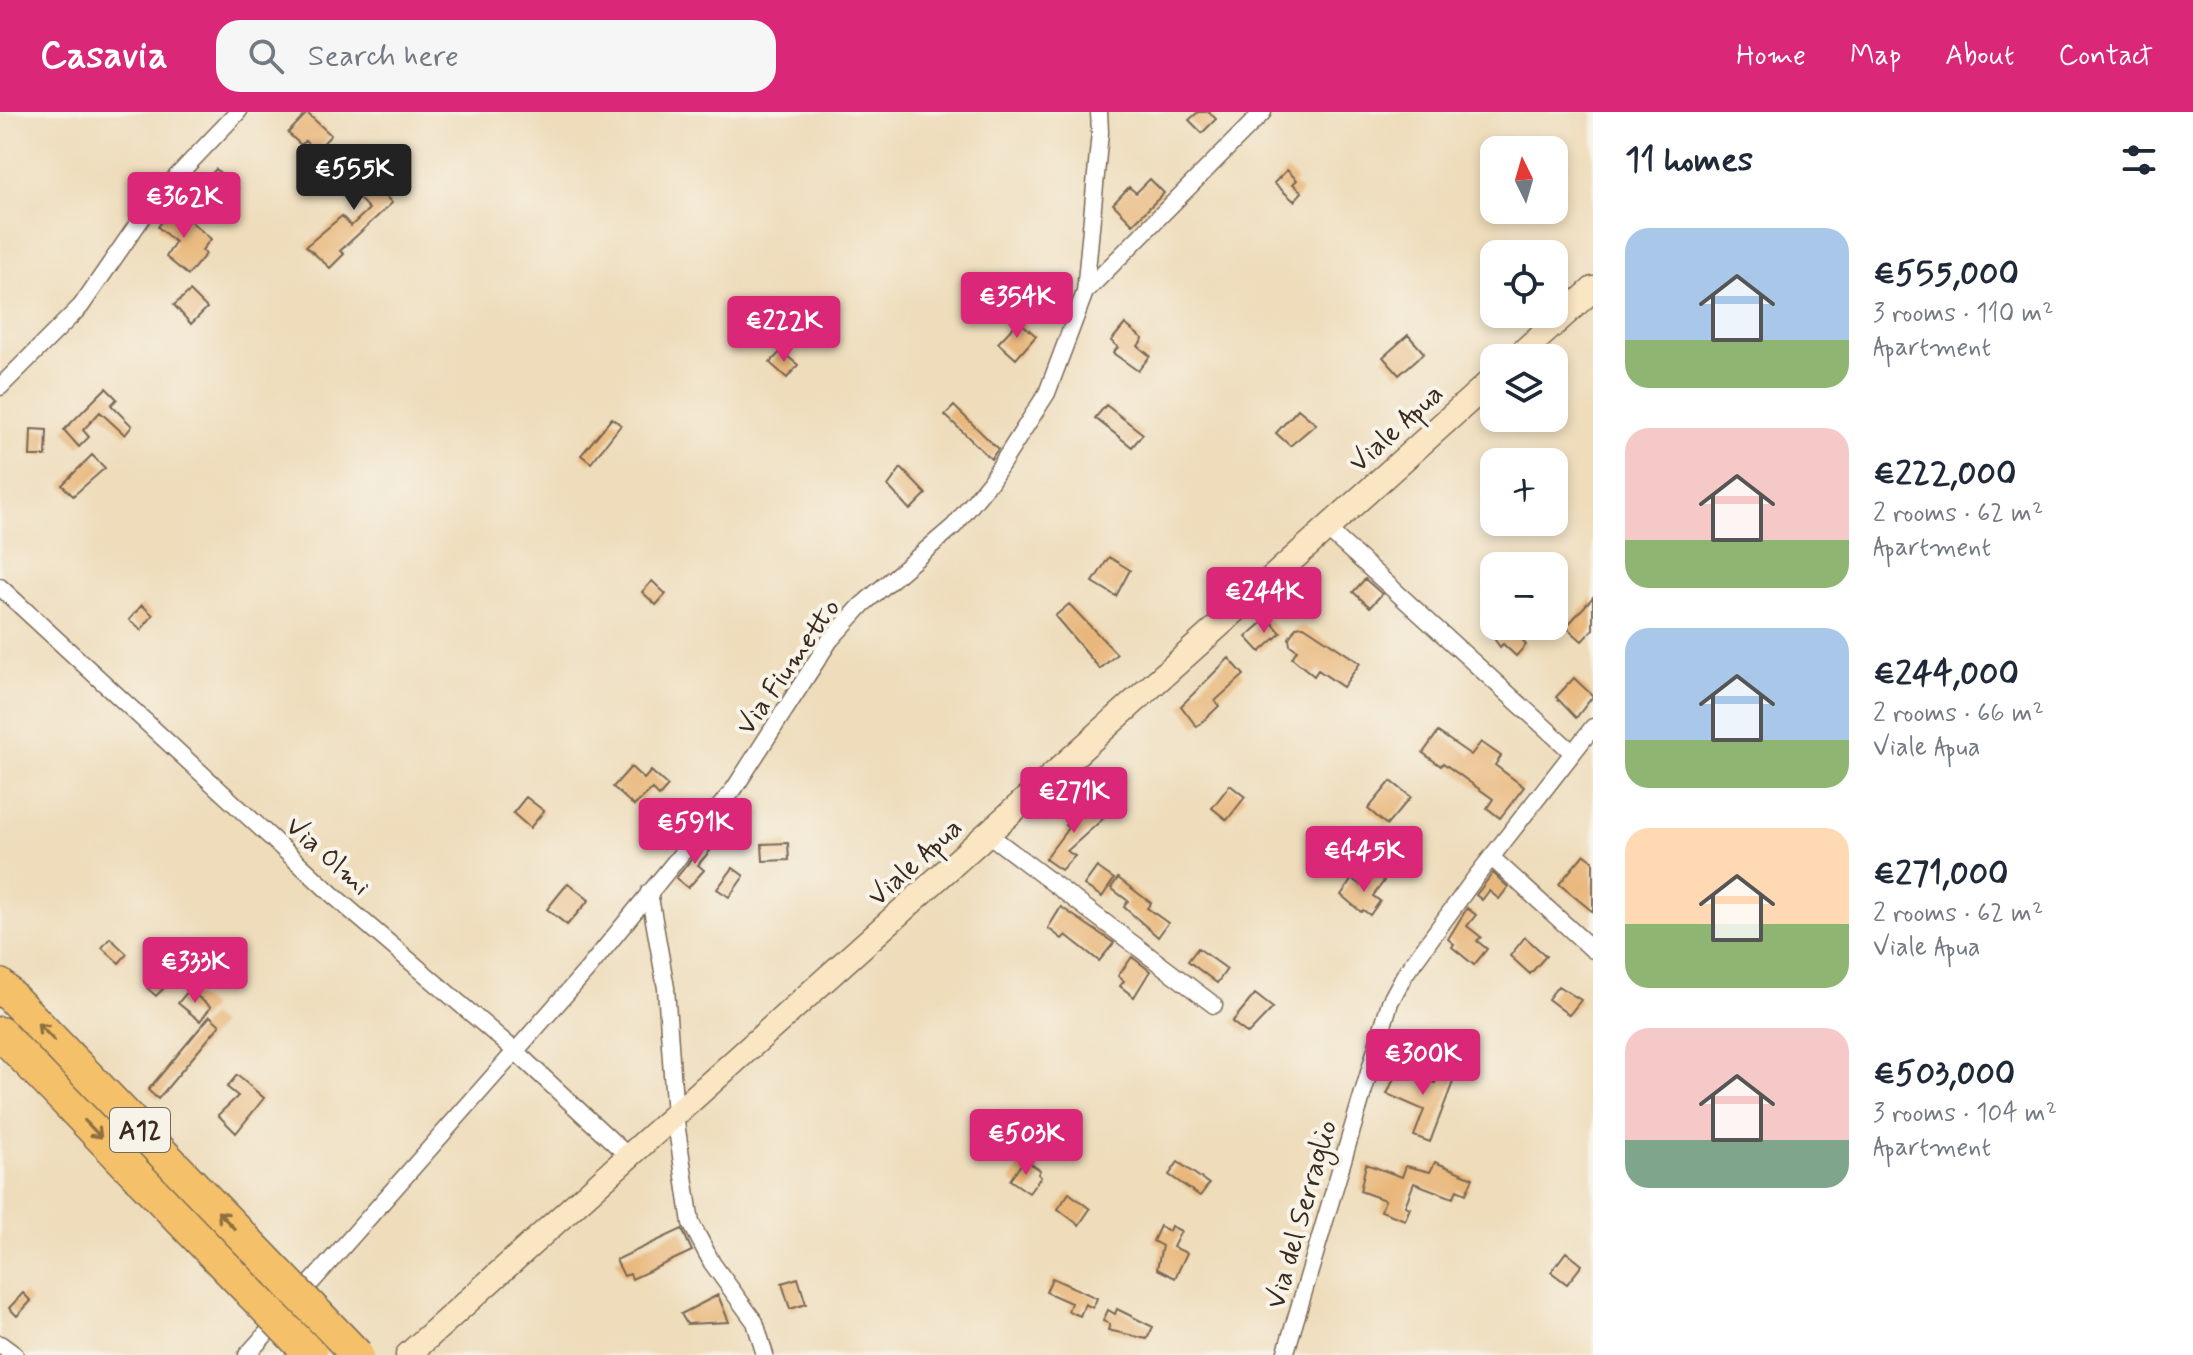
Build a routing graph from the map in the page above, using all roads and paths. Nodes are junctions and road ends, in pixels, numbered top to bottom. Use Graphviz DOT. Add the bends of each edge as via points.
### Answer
graph roads {
  1 [pos="238,112"];
  2 [pos="1099,112"];
  3 [pos="1263,112"];
  4 [pos="1593,289"];
  5 [pos="1085,292"];
  6 [pos="1532,344"];
  7 [pos="0,387"];
  8 [pos="1480,391"];
  9 [pos="1327,529"];
  10 [pos="0,587"];
  11 [pos="1593,727"];
  12 [pos="1572,752"];
  13 [pos="988,834"];
  14 [pos="1492,858"];
  15 [pos="649,892"];
  16 [pos="1593,950"];
  17 [pos="0,985"];
  18 [pos="1214,1005"];
  19 [pos="0,1033"];
  20 [pos="514,1050"];
  21 [pos="675,1116"];
  22 [pos="628,1156"];
  23 [pos="0,1344"];
  24 [pos="15,1355"];
  25 [pos="247,1355"];
  26 [pos="311,1355"];
  27 [pos="357,1355"];
  28 [pos="408,1355"];
  29 [pos="765,1355"];
  30 [pos="1285,1355"];
  1 -- 7 [label="street" via="155,199 81,306"];
  2 -- 5 [label="street"];
  3 -- 5 [label="street, Via Fiumetto"];
  4 -- 6 [label="street"];
  5 -- 15 [label="street, Via Fiumetto" via="1047,393 990,482 954,526 862,605 830,640 734,789"];
  8 -- 9 [label="street, Viale Apua"];
  9 -- 12 [label="street"];
  9 -- 13 [label="street, Viale Apua"];
  10 -- 20 [label="street, Via Olmi" via="334,896"];
  11 -- 12 [label="street, Via del Serraglio"];
  12 -- 14 [label="street, Via del Serraglio"];
  13 -- 18 [label="street"];
  13 -- 21 [label="street, Viale Apua"];
  14 -- 16 [label="street"];
  14 -- 30 [label="street, Via del Serraglio" via="1390,1002"];
  15 -- 20 [label="street, Via Fiumetto"];
  15 -- 21 [label="street" via="666,988"];
  27 -- 17 [label="highway, A12, one-way, bridge"];
  19 -- 26 [label="highway, A12, one-way, bridge"];
  20 -- 22 [label="street, Via Olmi"];
  20 -- 25 [label="street, Via Fiumetto"];
  21 -- 22 [label="street, Viale Apua"];
  21 -- 29 [label="street" via="691,1223 712,1263 755,1322"];
  22 -- 28 [label="street, Viale Apua"];
  23 -- 24 [label="street"];
}
